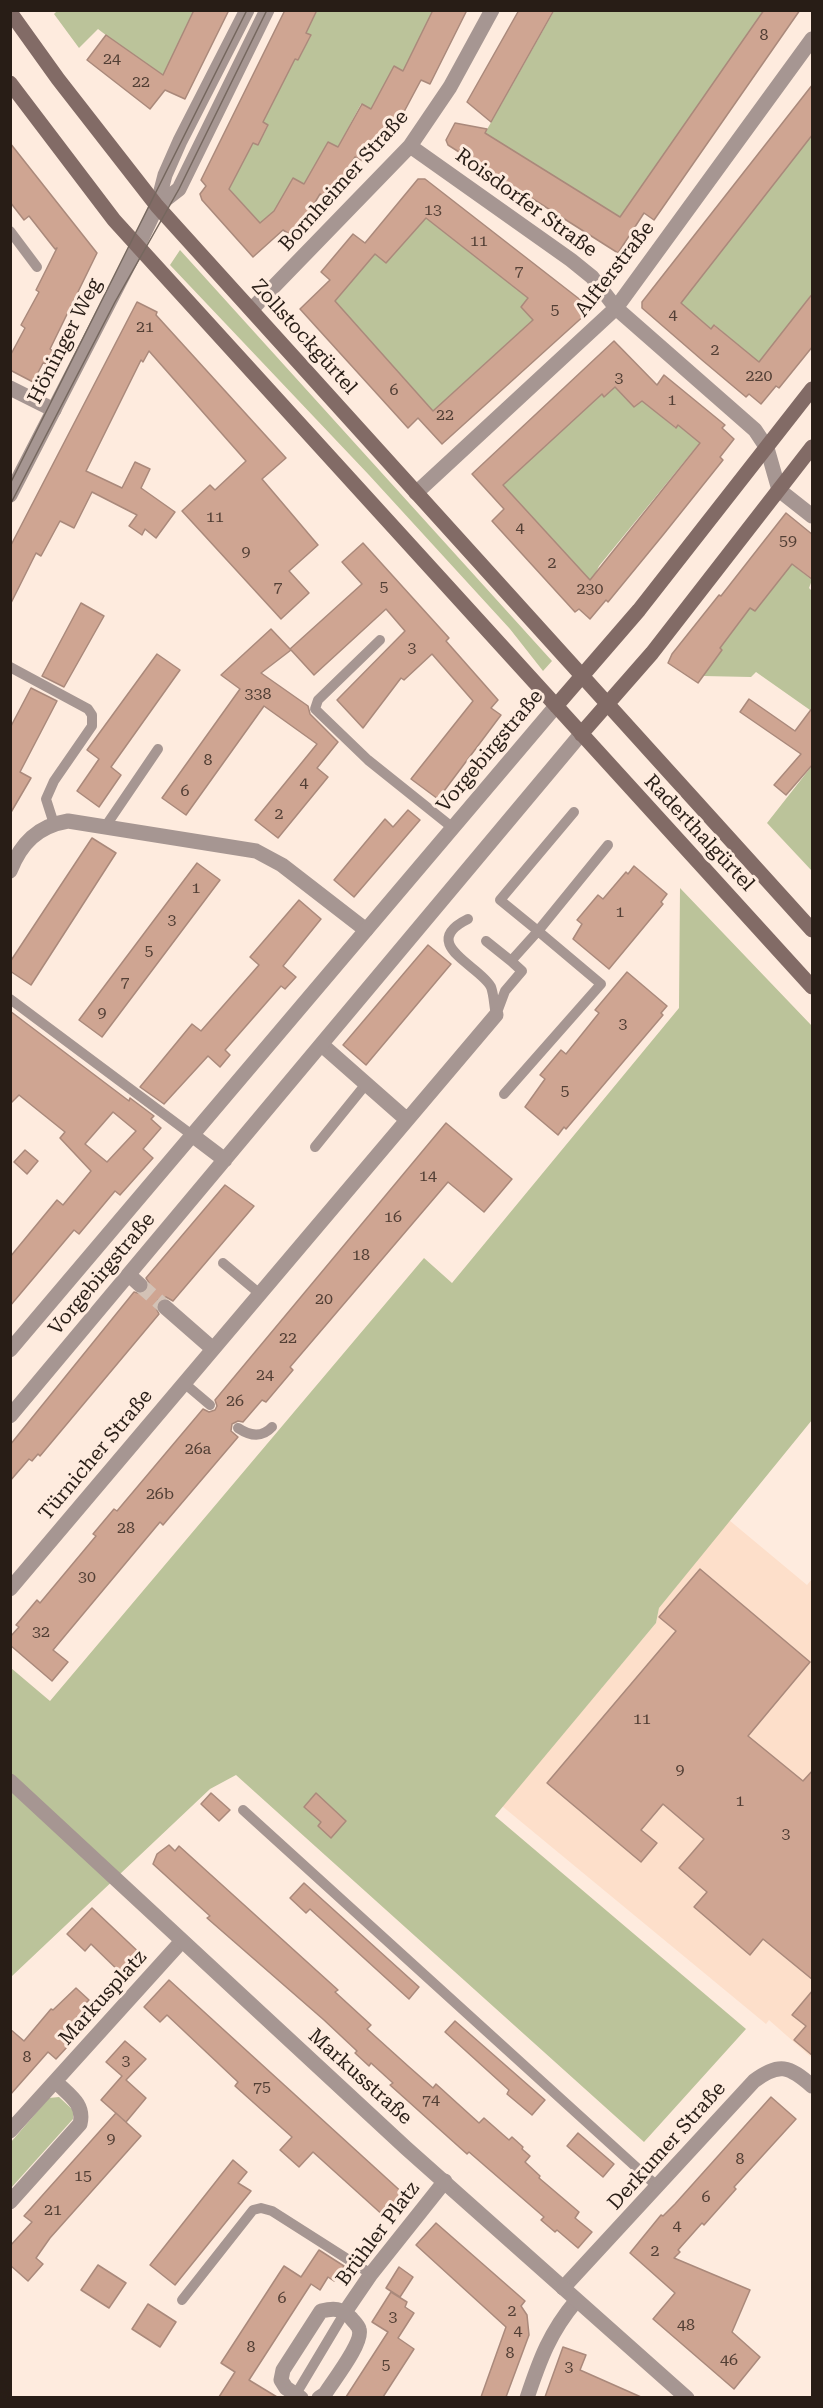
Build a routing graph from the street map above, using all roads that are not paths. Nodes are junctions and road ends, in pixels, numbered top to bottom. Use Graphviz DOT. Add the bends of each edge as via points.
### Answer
graph roads {
  1 [pos="247,10"];
  2 [pos="267,10"];
  3 [pos="492,10"];
  4 [pos="10,12"];
  5 [pos="813,39"];
  6 [pos="10,83"];
  7 [pos="410,146"];
  8 [pos="157,206"];
  9 [pos="10,231"];
  10 [pos="138,246"];
  11 [pos="37,267"];
  12 [pos="616,308"];
  13 [pos="252,309"];
  14 [pos="10,388"];
  15 [pos="813,389"];
  16 [pos="54,410"];
  17 [pos="813,447"];
  18 [pos="767,448"];
  19 [pos="779,490"];
  20 [pos="416,493"];
  21 [pos="10,495"];
  22 [pos="813,516"];
  23 [pos="380,640"];
  24 [pos="10,667"];
  25 [pos="582,676"];
  26 [pos="608,705"];
  27 [pos="556,706"];
  28 [pos="581,734"];
  29 [pos="158,749"];
  30 [pos="574,812"];
  31 [pos="54,824"];
  32 [pos="105,827"];
  33 [pos="453,828"];
  34 [pos="608,845"];
  35 [pos="10,871"];
  36 [pos="468,919"];
  37 [pos="366,930"];
  38 [pos="813,930"];
  39 [pos="537,931"];
  40 [pos="486,941"];
  41 [pos="511,962"];
  42 [pos="813,987"];
  43 [pos="10,999"];
  44 [pos="496,1015"];
  45 [pos="322,1045"];
  46 [pos="366,1084"];
  47 [pos="504,1094"];
  48 [pos="406,1119"];
  49 [pos="192,1135"];
  50 [pos="315,1147"];
  51 [pos="225,1160"];
  52 [pos="223,1263"];
  53 [pos="260,1294"];
  54 [pos="165,1307"];
  55 [pos="213,1349"];
  56 [pos="10,1350"];
  57 [pos="184,1383"];
  58 [pos="210,1405"];
  59 [pos="10,1416"];
  60 [pos="272,1427"];
  61 [pos="238,1428"];
  62 [pos="10,1589"];
  63 [pos="10,1782"];
  64 [pos="243,1810"];
  65 [pos="181,1942"];
  66 [pos="56,2082"];
  67 [pos="813,2086"];
  68 [pos="10,2131"];
  69 [pos="445,2181"];
  70 [pos="658,2187"];
  71 [pos="10,2202"];
  72 [pos="371,2274"];
  73 [pos="563,2288"];
  74 [pos="182,2300"];
  75 [pos="576,2301"];
  76 [pos="345,2312"];
  77 [pos="298,2396"];
  78 [pos="320,2397"];
  79 [pos="527,2397"];
  80 [pos="687,2397"];
  1 -- 8 [label="street, Höninger Weg" via="180,141"];
  2 -- 8 [label="street, Höninger Weg" via="179,189"];
  3 -- 7 [label="street, Bornheimer Straße" via="450,87"];
  4 -- 8 [label="main road, Zollstockgürtel"];
  5 -- 12 [label="street, Alfterstraße"];
  6 -- 10 [label="main road"];
  7 -- 12 [label="street, Roisdorfer Straße" via="571,260 592,277"];
  7 -- 13 [label="street, Bornheimer Straße"];
  8 -- 10 [label="street, Höninger Weg"];
  8 -- 13 [label="main road, Zollstockgürtel"];
  9 -- 11 [label="lane"];
  10 -- 16 [label="street, Höninger Weg"];
  10 -- 27 [label="main road"];
  12 -- 18 [label="street, Roisdorfer Straße" via="755,430"];
  12 -- 20 [label="street, Alfterstraße"];
  13 -- 20 [label="main road, Zollstockgürtel"];
  14 -- 16 [label="street"];
  15 -- 18 [label="main road, Vorgebirgstraße"];
  16 -- 21 [label="street, Höninger Weg"];
  17 -- 19 [label="main road, Vorgebirgstraße"];
  18 -- 19 [label="street"];
  18 -- 25 [label="main road, Vorgebirgstraße"];
  19 -- 22 [label="street"];
  19 -- 26 [label="main road, Vorgebirgstraße"];
  20 -- 25 [label="main road, Zollstockgürtel"];
  23 -- 33 [label="lane" via="318,700 315,710 368,760"];
  24 -- 31 [label="lane" via="88,709 92,715 92,726 46,799"];
  25 -- 26 [label="main road, Raderthalgürtel"];
  25 -- 27 [label="main road, Vorgebirgstraße"];
  26 -- 28 [label="main road, Vorgebirgstraße"];
  26 -- 38 [label="main road, Raderthalgürtel"];
  27 -- 28 [label="main road, Raderthalgürtel"];
  27 -- 33 [label="street, Vorgebirgstraße"];
  28 -- 42 [label="main road, Raderthalgürtel"];
  28 -- 45 [label="street, Vorgebirgstraße"];
  29 -- 32 [label="lane"];
  30 -- 39 [label="lane" via="500,900"];
  31 -- 32 [label="street" via="68,821"];
  31 -- 35 [label="street" via="33,834"];
  32 -- 37 [label="street" via="256,851 282,864"];
  33 -- 37 [label="street, Vorgebirgstraße"];
  34 -- 39 [label="lane"];
  36 -- 44 [label="lane" via="451,932 451,945 455,955 490,986"];
  37 -- 49 [label="street, Vorgebirgstraße"];
  39 -- 41 [label="lane"];
  39 -- 47 [label="lane" via="601,984"];
  40 -- 41 [label="lane"];
  41 -- 44 [label="lane" via="522,971 505,991"];
  43 -- 49 [label="lane"];
  44 -- 48 [label="street, Türnicher Straße"];
  45 -- 46 [label="street"];
  45 -- 51 [label="street, Vorgebirgstraße"];
  46 -- 48 [label="street"];
  46 -- 50 [label="lane"];
  48 -- 53 [label="street, Türnicher Straße"];
  49 -- 51 [label="street"];
  49 -- 56 [label="street, Vorgebirgstraße"];
  51 -- 59 [label="street, Vorgebirgstraße" via="134,1280"];
  52 -- 53 [label="lane"];
  53 -- 55 [label="street, Türnicher Straße"];
  54 -- 55 [label="street"];
  55 -- 57 [label="street, Türnicher Straße"];
  57 -- 58 [label="lane"];
  57 -- 62 [label="street, Türnicher Straße"];
  60 -- 61 [label="lane" via="256,1435"];
  63 -- 65 [label="street, Markusstraße"];
  64 -- 70 [label="lane"];
  65 -- 66 [label="street, Markusplatz"];
  65 -- 69 [label="street, Markusstraße"];
  66 -- 68 [label="street, Markusplatz"];
  66 -- 71 [label="street" via="80,2105 80,2124"];
  67 -- 70 [label="street, Derkumer Straße" via="789,2070 768,2070"];
  69 -- 72 [label="street, Brühler Platz"];
  69 -- 73 [label="street, Markusstraße"];
  70 -- 73 [label="street, Derkumer Straße"];
  72 -- 74 [label="lane" via="272,2211 261,2208 253,2210"];
  72 -- 76 [label="street, Brühler Platz"];
  73 -- 75 [label="street, Markusstraße"];
  75 -- 79 [label="street" via="545,2346"];
  75 -- 80 [label="street, Markusstraße"];
  76 -- 77 [label="lane"];
  76 -- 77 [label="street, Brühler Platz" via="333,2308 321,2311 283,2370 281,2380"];
  76 -- 78 [label="street, Brühler Platz" via="360,2329 359,2341"];
}
